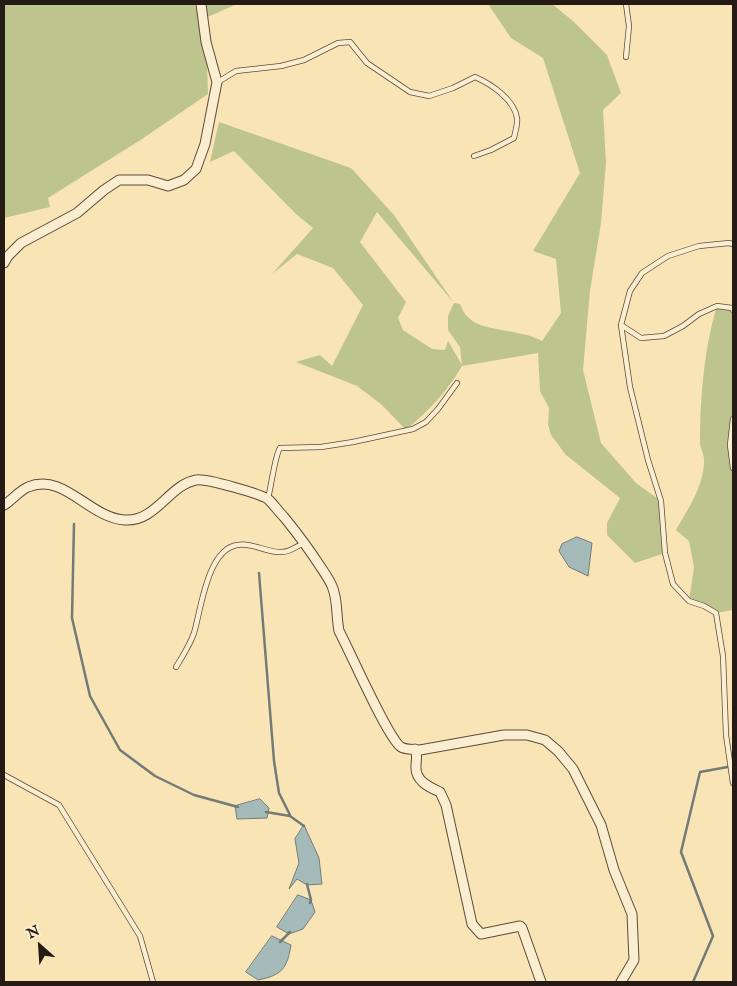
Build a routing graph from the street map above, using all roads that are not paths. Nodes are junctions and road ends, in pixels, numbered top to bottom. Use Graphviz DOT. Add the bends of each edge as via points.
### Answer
graph roads {
  1 [pos="201,4"];
  2 [pos="626,4"];
  3 [pos="626,57"];
  4 [pos="218,82"];
  5 [pos="474,156"];
  6 [pos="733,244"];
  7 [pos="4,263"];
  8 [pos="733,310"];
  9 [pos="621,325"];
  10 [pos="456,383"];
  11 [pos="733,418"];
  12 [pos="733,468"];
  13 [pos="268,498"];
  14 [pos="4,505"];
  15 [pos="305,543"];
  16 [pos="176,667"];
  17 [pos="415,749"];
  18 [pos="4,775"];
  19 [pos="733,783"];
  20 [pos="153,982"];
  21 [pos="541,982"];
  22 [pos="621,982"];
  1 -- 4 [label="street" via="206,42"];
  2 -- 3 [label="lane" via="629,26"];
  4 -- 5 [label="lane" via="236,71 281,66 304,60 338,43 350,42 367,63 410,92 430,96 475,77 490,84 508,100 517,118 514,138"];
  4 -- 7 [label="street" via="205,144 196,169 184,180 168,186 143,180 119,180 77,213 21,243"];
  6 -- 9 [label="lane" via="700,246 668,256 642,273 630,290"];
  8 -- 9 [label="lane" via="717,306 664,336 641,338"];
  9 -- 19 [label="lane" via="630,387 661,500 665,553 673,584 689,601 716,614 723,656 726,735"];
  10 -- 13 [label="lane" via="438,410 413,429 321,447 280,448"];
  11 -- 12 [label="lane" via="730,445"];
  13 -- 14 [label="street" via="215,481 197,480 183,486 140,519 125,520 96,511 60,487 45,482 28,487"];
  13 -- 15 [label="street"];
  15 -- 16 [label="lane" via="282,552 243,544 227,549 207,580 194,633"];
  15 -- 17 [label="street" via="332,584 339,630 383,720 397,744"];
  17 -- 21 [label="street" via="417,773 427,786 440,792 446,804 472,924 481,934 520,926"];
  17 -- 22 [label="street" via="504,735 527,735 545,740 558,751 573,769 601,825 614,870 632,914 634,960"];
  18 -- 20 [label="lane" via="59,805 140,936"];
}
